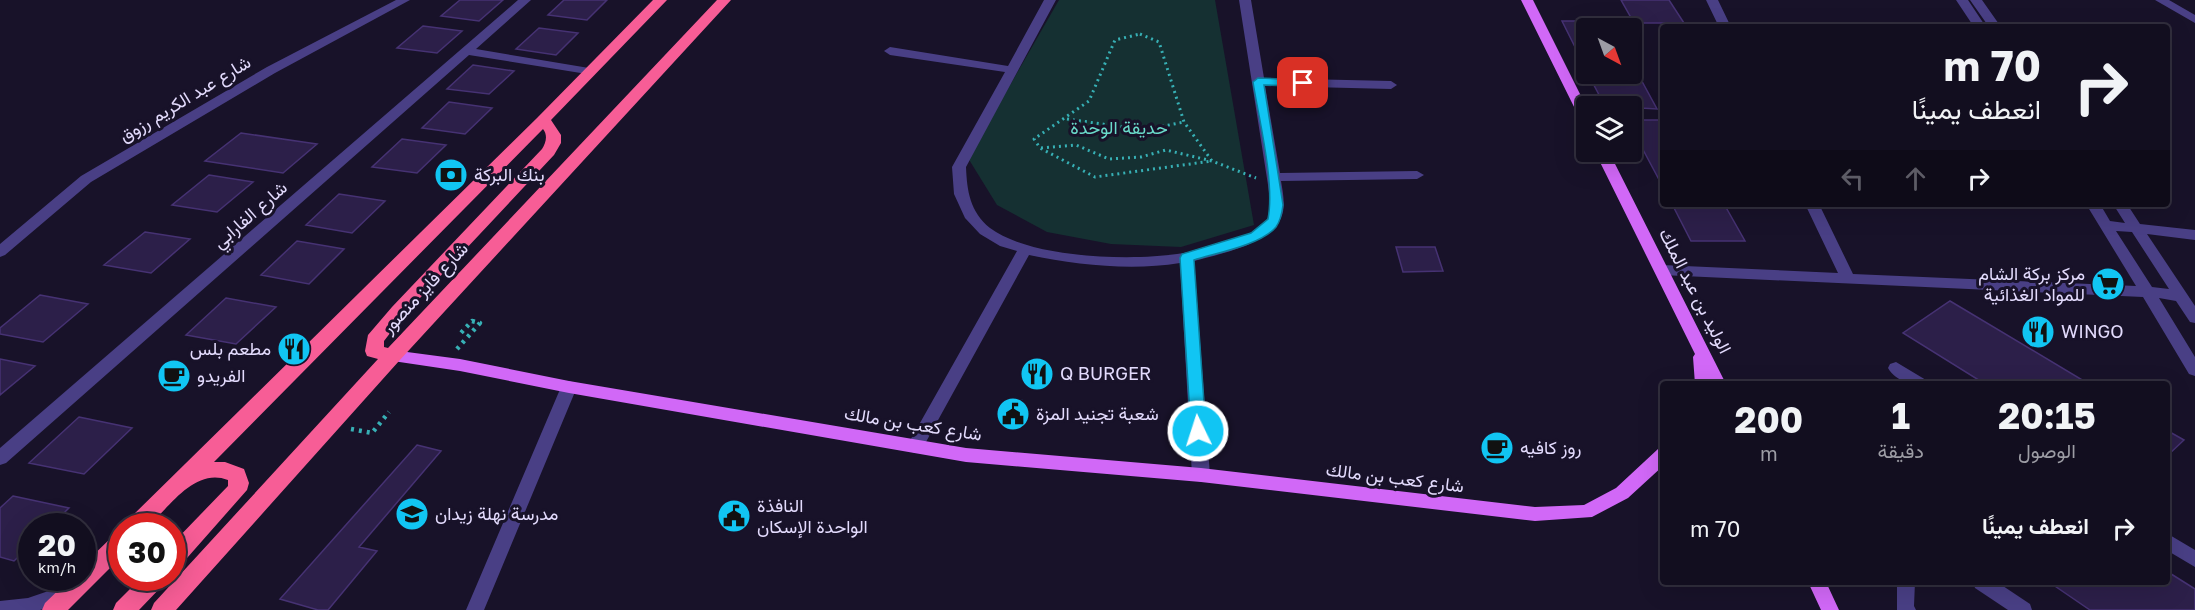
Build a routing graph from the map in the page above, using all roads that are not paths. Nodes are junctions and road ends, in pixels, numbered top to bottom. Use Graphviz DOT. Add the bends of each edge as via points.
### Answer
graph roads {
  1 [pos="404,0"];
  2 [pos="525,0"];
  3 [pos="660,0"];
  4 [pos="724,0"];
  5 [pos="1050,0"];
  6 [pos="1245,0"];
  7 [pos="1527,0"];
  8 [pos="1712,0"];
  9 [pos="1962,0"];
  10 [pos="1976,0"];
  11 [pos="2161,0"];
  12 [pos="2195,20"];
  13 [pos="1724,24"];
  14 [pos="1978,24"];
  15 [pos="1993,24"];
  16 [pos="465,51"];
  17 [pos="890,51"];
  18 [pos="1012,69"];
  19 [pos="590,72"];
  20 [pos="1258,82"];
  21 [pos="1391,85"];
  22 [pos="1576,99"];
  23 [pos="542,121"];
  24 [pos="1607,162"];
  25 [pos="1417,175"];
  26 [pos="1274,181"];
  27 [pos="1813,207"];
  28 [pos="2095,207"];
  29 [pos="2122,207"];
  30 [pos="2107,225"];
  31 [pos="2138,229"];
  32 [pos="2195,235"];
  33 [pos="1024,250"];
  34 [pos="0,252"];
  35 [pos="1187,258"];
  36 [pos="1662,270"];
  37 [pos="1847,277"];
  38 [pos="2147,292"];
  39 [pos="2181,296"];
  40 [pos="2195,318"];
  41 [pos="1700,347"];
  42 [pos="392,356"];
  43 [pos="1896,368"];
  44 [pos="2195,370"];
  45 [pos="1703,381"];
  46 [pos="1717,381"];
  47 [pos="1916,381"];
  48 [pos="569,387"];
  49 [pos="915,446"];
  50 [pos="0,458"];
  51 [pos="1660,458"];
  52 [pos="1202,475"];
  53 [pos="180,482"];
  54 [pos="149,513"];
  55 [pos="2170,543"];
  56 [pos="186,544"];
  57 [pos="108,555"];
  58 [pos="2195,559"];
  59 [pos="96,567"];
  60 [pos="1818,585"];
  61 [pos="1906,585"];
  62 [pos="1986,585"];
  63 [pos="72,591"];
  64 [pos="142,591"];
  65 [pos="0,609"];
  66 [pos="53,610"];
  67 [pos="124,610"];
  68 [pos="162,610"];
  69 [pos="475,610"];
  70 [pos="1830,610"];
  71 [pos="1907,610"];
  72 [pos="2023,610"];
  1 -- 34 [label="street, شارع عبد الكريم رزوق" via="271,70 86,179"];
  2 -- 16 [label="street, شارع الفارابي"];
  3 -- 19 [label="highway, شارع فايز منصور"];
  4 -- 42 [label="highway, شارع فايز منصور"];
  5 -- 18 [label="street"];
  6 -- 20 [label="street"];
  7 -- 22 [label="main road"];
  8 -- 13 [label="street"];
  9 -- 14 [label="street"];
  10 -- 15 [label="street"];
  11 -- 12 [label="street"];
  16 -- 19 [label="street"];
  16 -- 50 [label="street, شارع الفارابي"];
  17 -- 18 [label="street"];
  18 -- 33 [label="street" via="959,167 958,178 962,199 977,222 989,234"];
  19 -- 23 [label="highway, شارع فايز منصور"];
  20 -- 21 [label="street"];
  20 -- 26 [label="street"];
  23 -- 42 [label="highway" via="554,134 548,152 375,340 374,351"];
  23 -- 53 [label="highway, شارع فايز منصور"];
  24 -- 36 [label="main road, الوليد بن عبد الملك"];
  25 -- 26 [label="street"];
  26 -- 35 [label="street" via="1277,212 1264,231"];
  27 -- 37 [label="street"];
  28 -- 30 [label="street"];
  29 -- 31 [label="street"];
  30 -- 31 [label="street"];
  30 -- 38 [label="street"];
  31 -- 32 [label="street"];
  31 -- 39 [label="street"];
  33 -- 35 [label="street" via="1066,258 1123,261"];
  33 -- 49 [label="street"];
  35 -- 52 [label="street"];
  36 -- 37 [label="street"];
  36 -- 41 [label="main road, الوليد بن عبد الملك"];
  37 -- 38 [label="street"];
  38 -- 39 [label="street"];
  38 -- 44 [label="street"];
  39 -- 40 [label="street"];
  41 -- 45 [label="main road"];
  41 -- 46 [label="main road, الوليد بن عبد الملك"];
  42 -- 48 [label="main road, شارع كعب بن مالك"];
  42 -- 68 [label="highway, شارع فايز منصور"];
  43 -- 47 [label="street"];
  48 -- 49 [label="main road, شارع كعب بن مالك"];
  48 -- 69 [label="street"];
  49 -- 52 [label="main road, شارع كعب بن مالك" via="966,455"];
  51 -- 52 [label="main road, شارع كعب بن مالك" via="1622,493 1586,512 1535,514"];
  53 -- 54 [label="highway, شارع فايز منصور"];
  53 -- 56 [label="highway" via="219,469 230,470 239,483 237,490"];
  55 -- 58 [label="street"];
  57 -- 59 [label="highway"];
  60 -- 70 [label="main road"];
  61 -- 71 [label="street"];
  62 -- 72 [label="street"];
  63 -- 65 [label="street" via="28,606"];
  63 -- 66 [label="highway"];
  64 -- 67 [label="highway"];
}
